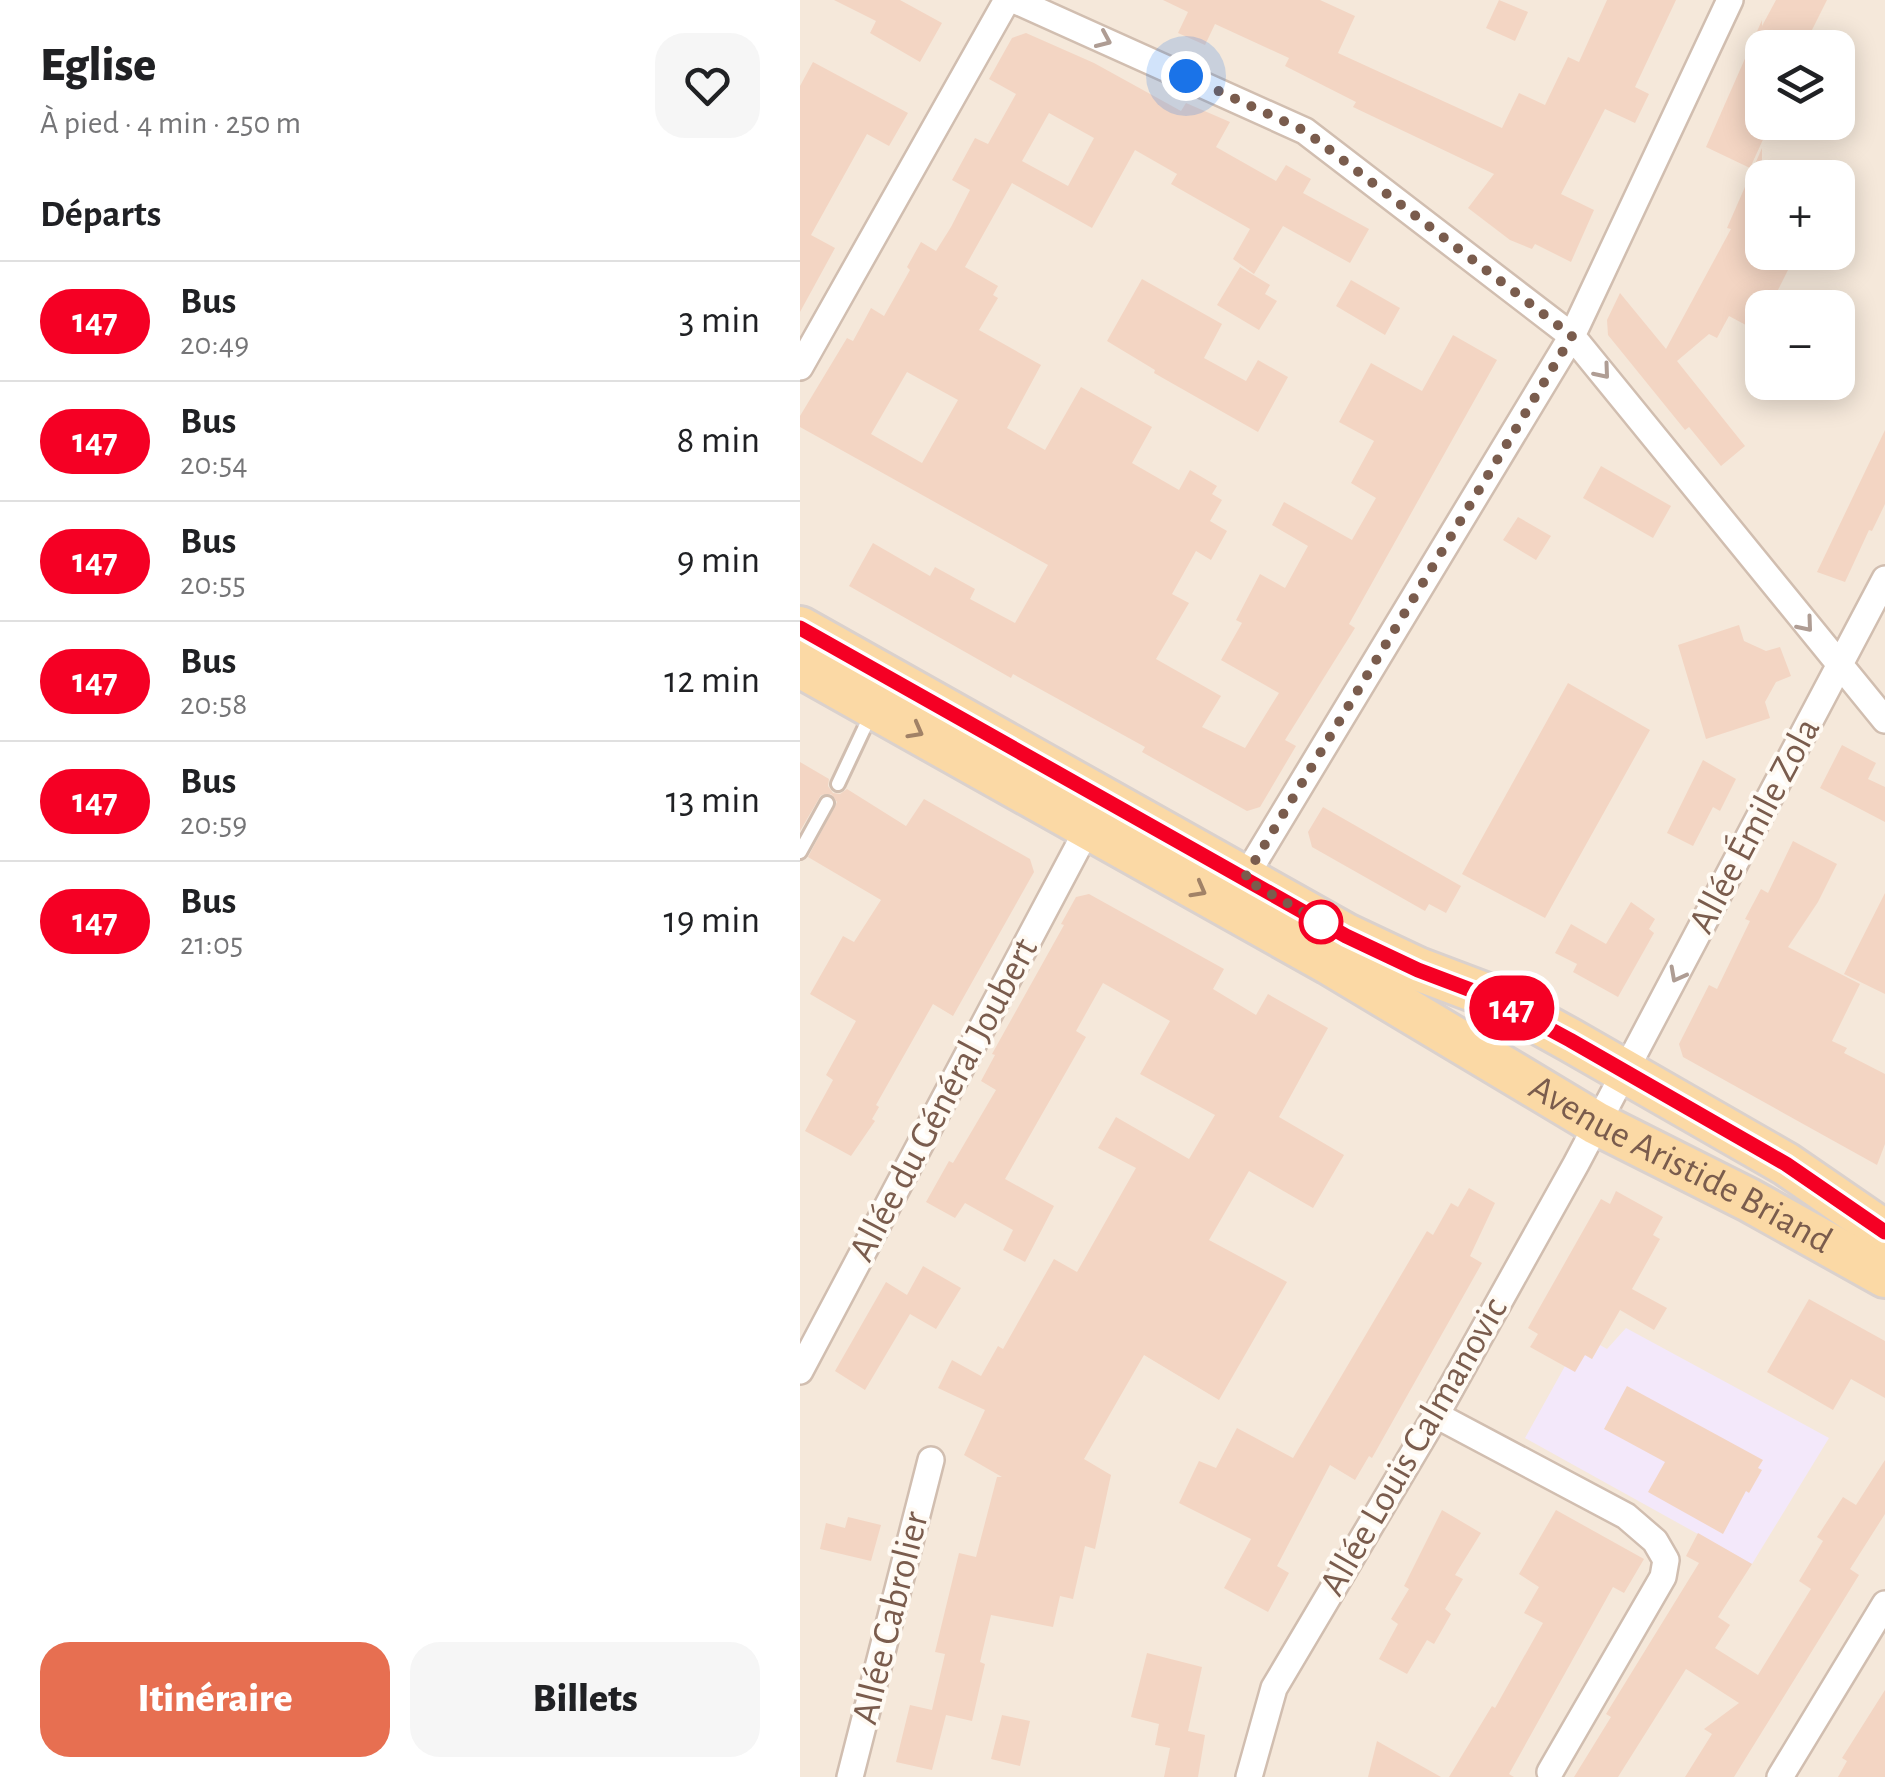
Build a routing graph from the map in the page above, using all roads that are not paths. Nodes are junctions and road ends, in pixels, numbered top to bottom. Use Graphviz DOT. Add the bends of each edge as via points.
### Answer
graph roads {
  1 [pos="1007,0"];
  2 [pos="1014,0"];
  3 [pos="1730,0"];
  4 [pos="1572,336"];
  5 [pos="800,367"];
  6 [pos="1885,579"];
  7 [pos="800,628"];
  8 [pos="1840,664"];
  9 [pos="800,666"];
  10 [pos="874,708"];
  11 [pos="1885,720"];
  12 [pos="838,784"];
  13 [pos="827,803"];
  14 [pos="1088,828"];
  15 [pos="800,852"];
  16 [pos="1244,879"];
  17 [pos="1625,1072"];
  18 [pos="1596,1122"];
  19 [pos="1885,1232"];
  20 [pos="1885,1276"];
  21 [pos="800,1371"];
  22 [pos="1436,1415"];
  23 [pos="931,1460"];
  24 [pos="1885,1604"];
  25 [pos="1550,1772"];
  26 [pos="850,1777"];
  27 [pos="1249,1777"];
  28 [pos="1780,1777"];
  1 -- 5 [label="street"];
  2 -- 4 [label="street, one-way" via="1305,131"];
  3 -- 4 [label="street"];
  4 -- 8 [label="street, one-way"];
  4 -- 16 [label="street"];
  6 -- 8 [label="street, Allée Émile Zola"];
  7 -- 16 [label="main road, Avenue Aristide Briand"];
  8 -- 11 [label="street"];
  8 -- 17 [label="street, Allée Émile Zola, one-way"];
  9 -- 10 [label="main road, Avenue Aristide Briand"];
  10 -- 12 [label="lane"];
  10 -- 14 [label="main road, Avenue Aristide Briand, one-way"];
  13 -- 15 [label="lane"];
  14 -- 18 [label="main road, Avenue Aristide Briand, one-way"];
  14 -- 21 [label="street, Allée du Général Joubert"];
  16 -- 17 [label="main road, Avenue Aristide Briand" via="1346,936 1492,998"];
  17 -- 18 [label="street, Allée Émile Zola"];
  17 -- 19 [label="main road, Avenue Aristide Briand" via="1786,1164"];
  18 -- 20 [label="main road, Avenue Aristide Briand"];
  18 -- 22 [label="street, Allée Louis Calmanovic"];
  22 -- 25 [label="street" via="1626,1516 1666,1560 1663,1578"];
  22 -- 27 [label="street, Allée Louis Calmanovic" via="1274,1688"];
  23 -- 26 [label="street, Allée Cabrolier"];
  24 -- 28 [label="street"];
}
